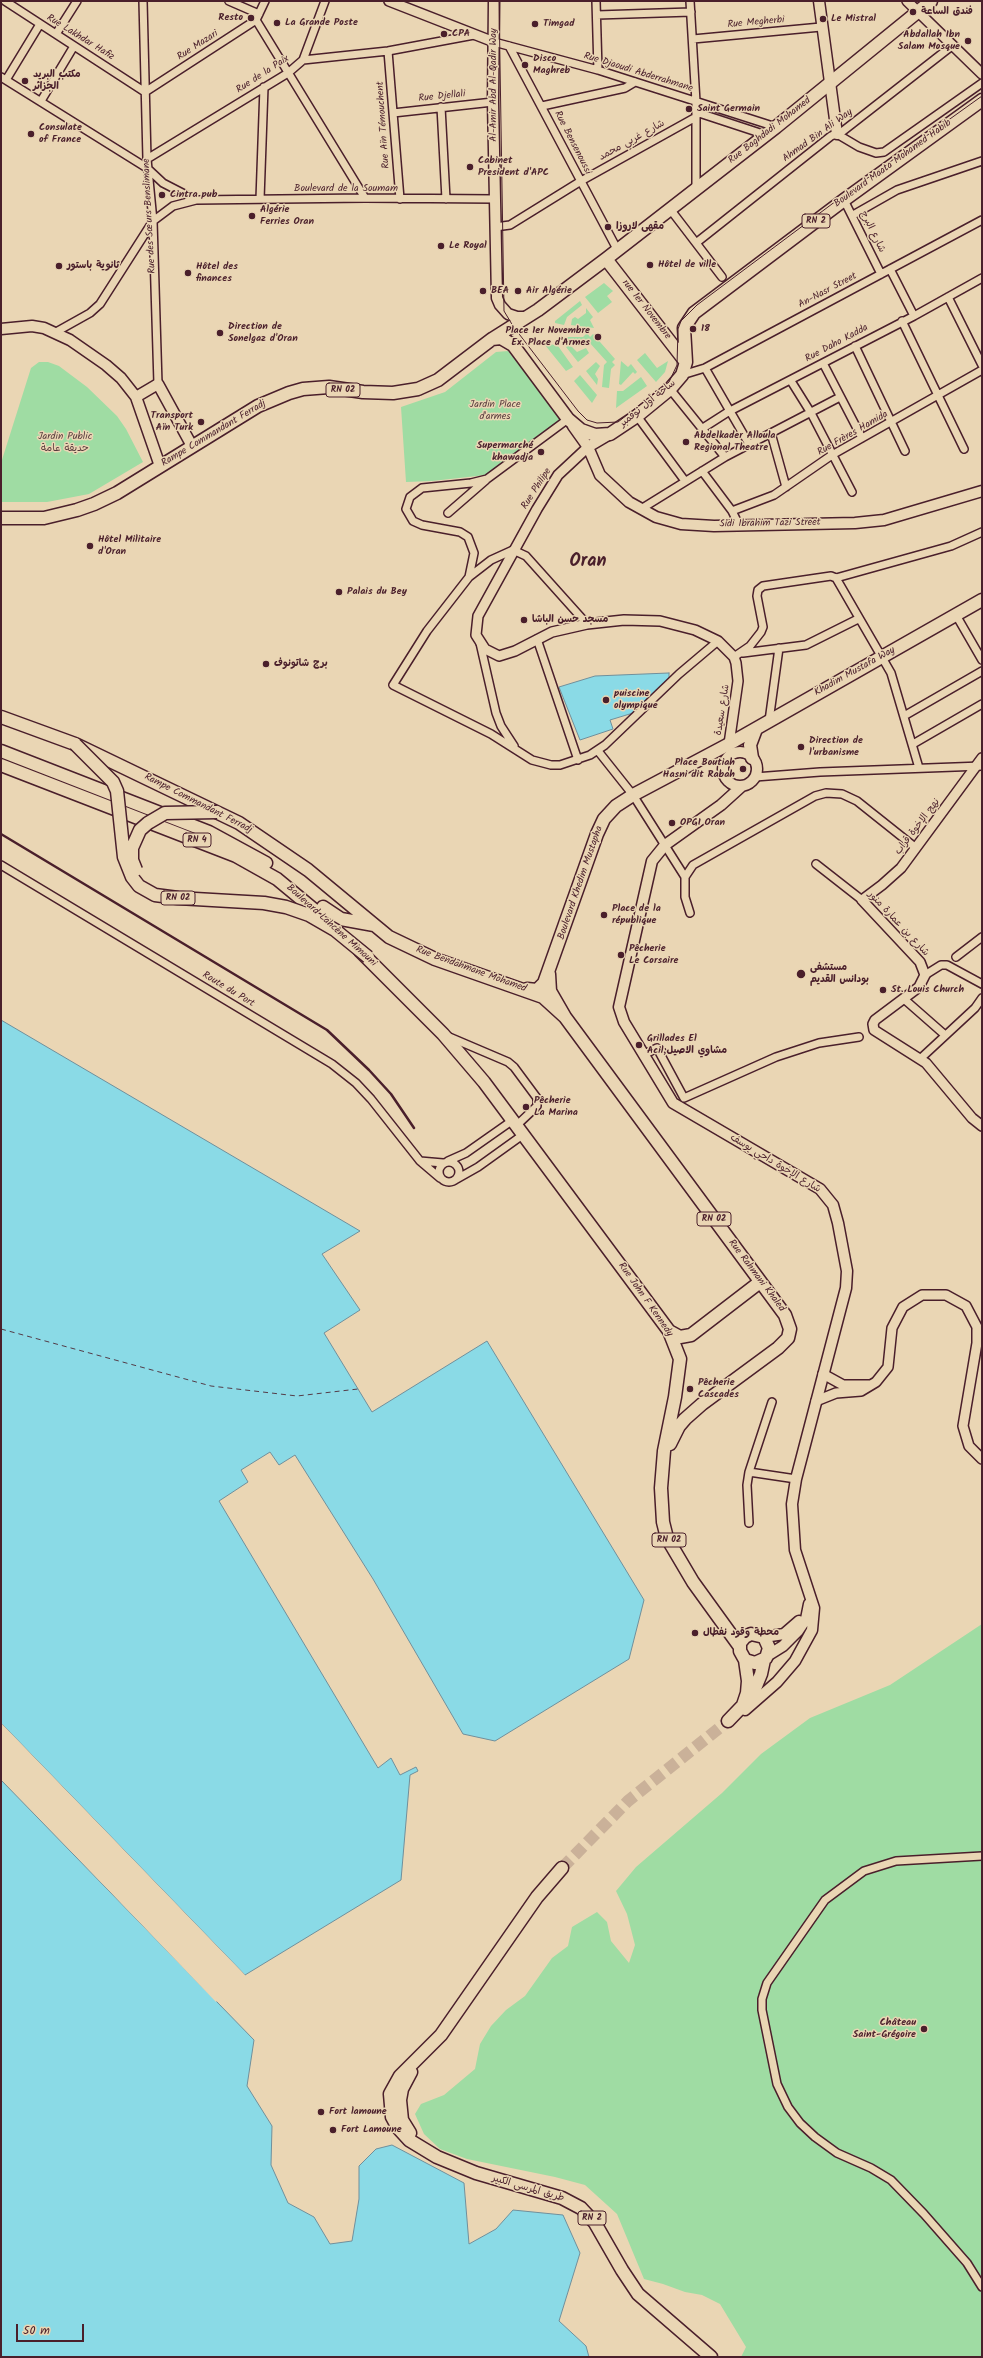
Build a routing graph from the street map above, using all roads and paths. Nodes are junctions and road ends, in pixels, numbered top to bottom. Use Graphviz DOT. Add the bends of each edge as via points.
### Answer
graph roads {
  1 [pos="5,1"];
  2 [pos="77,1"];
  3 [pos="143,1"];
  4 [pos="229,1"];
  5 [pos="265,1"];
  6 [pos="325,1"];
  7 [pos="389,1"];
  8 [pos="494,1"];
  9 [pos="596,1"];
  10 [pos="690,1"];
  11 [pos="819,1"];
  12 [pos="907,1"];
  13 [pos="931,1"];
  14 [pos="691,12"];
  15 [pos="919,12"];
  16 [pos="597,15"];
  17 [pos="258,17"];
  18 [pos="40,24"];
  19 [pos="821,27"];
  20 [pos="56,34"];
  21 [pos="474,35"];
  22 [pos="694,39"];
  23 [pos="494,42"];
  24 [pos="953,45"];
  25 [pos="74,46"];
  26 [pos="509,46"];
  27 [pos="388,51"];
  28 [pos="303,60"];
  29 [pos="598,70"];
  30 [pos="288,73"];
  31 [pos="982,74"];
  32 [pos="4,78"];
  33 [pos="636,82"];
  34 [pos="982,83"];
  35 [pos="830,85"];
  36 [pos="264,87"];
  37 [pos="146,92"];
  38 [pos="982,100"];
  39 [pos="41,101"];
  40 [pos="493,102"];
  41 [pos="696,102"];
  42 [pos="542,106"];
  43 [pos="441,107"];
  44 [pos="393,113"];
  45 [pos="696,115"];
  46 [pos="771,131"];
  47 [pos="837,134"];
  48 [pos="147,159"];
  49 [pos="982,161"];
  50 [pos="147,168"];
  51 [pos="581,181"];
  52 [pos="696,188"];
  53 [pos="365,198"];
  54 [pos="260,199"];
  55 [pos="400,199"];
  56 [pos="446,199"];
  57 [pos="495,199"];
  58 [pos="196,200"];
  59 [pos="844,200"];
  60 [pos="670,209"];
  61 [pos="853,215"];
  62 [pos="982,220"];
  63 [pos="153,221"];
  64 [pos="495,227"];
  65 [pos="696,243"];
  66 [pos="617,249"];
  67 [pos="606,259"];
  68 [pos="890,269"];
  69 [pos="882,274"];
  70 [pos="722,276"];
  71 [pos="982,278"];
  72 [pos="948,297"];
  73 [pos="914,316"];
  74 [pos="527,317"];
  75 [pos="902,321"];
  76 [pos="1,329"];
  77 [pos="56,332"];
  78 [pos="492,339"];
  79 [pos="855,346"];
  80 [pos="686,362"];
  81 [pos="823,363"];
  82 [pos="982,365"];
  83 [pos="706,368"];
  84 [pos="982,370"];
  85 [pos="682,375"];
  86 [pos="791,381"];
  87 [pos="158,384"];
  88 [pos="670,389"];
  89 [pos="938,395"];
  90 [pos="136,397"];
  91 [pos="840,397"];
  92 [pos="728,412"];
  93 [pos="811,413"];
  94 [pos="637,416"];
  95 [pos="568,419"];
  96 [pos="892,423"];
  97 [pos="703,428"];
  98 [pos="771,433"];
  99 [pos="610,434"];
  100 [pos="862,438"];
  101 [pos="749,444"];
  102 [pos="192,446"];
  103 [pos="588,447"];
  104 [pos="964,449"];
  105 [pos="905,451"];
  106 [pos="832,455"];
  107 [pos="725,457"];
  108 [pos="160,466"];
  109 [pos="702,471"];
  110 [pos="487,478"];
  111 [pos="685,481"];
  112 [pos="786,487"];
  113 [pos="982,491"];
  114 [pos="852,492"];
  115 [pos="641,509"];
  116 [pos="732,511"];
  117 [pos="448,513"];
  118 [pos="1,518"];
  119 [pos="740,525"];
  120 [pos="982,532"];
  121 [pos="513,550"];
  122 [pos="468,577"];
  123 [pos="836,578"];
  124 [pos="982,600"];
  125 [pos="956,615"];
  126 [pos="858,619"];
  127 [pos="587,624"];
  128 [pos="537,639"];
  129 [pos="718,642"];
  130 [pos="480,643"];
  131 [pos="779,648"];
  132 [pos="883,656"];
  133 [pos="734,657"];
  134 [pos="982,660"];
  135 [pos="982,671"];
  136 [pos="982,704"];
  137 [pos="904,716"];
  138 [pos="1,717"];
  139 [pos="769,721"];
  140 [pos="756,729"];
  141 [pos="75,744"];
  142 [pos="729,744"];
  143 [pos="913,744"];
  144 [pos="515,748"];
  145 [pos="1,751"];
  146 [pos="598,751"];
  147 [pos="748,755"];
  148 [pos="728,756"];
  149 [pos="578,760"];
  150 [pos="980,763"];
  151 [pos="1,765"];
  152 [pos="919,768"];
  153 [pos="755,777"];
  154 [pos="727,780"];
  155 [pos="742,786"];
  156 [pos="633,795"];
  157 [pos="721,805"];
  158 [pos="217,812"];
  159 [pos="665,845"];
  160 [pos="916,848"];
  161 [pos="816,864"];
  162 [pos="1,865"];
  163 [pos="685,877"];
  164 [pos="162,896"];
  165 [pos="862,900"];
  166 [pos="690,913"];
  167 [pos="375,926"];
  168 [pos="982,937"];
  169 [pos="368,957"];
  170 [pos="956,957"];
  171 [pos="549,973"];
  172 [pos="925,975"];
  173 [pos="982,984"];
  174 [pos="524,989"];
  175 [pos="982,998"];
  176 [pos="904,999"];
  177 [pos="565,1017"];
  178 [pos="443,1034"];
  179 [pos="945,1035"];
  180 [pos="859,1037"];
  181 [pos="643,1055"];
  182 [pos="920,1058"];
  183 [pos="518,1126"];
  184 [pos="982,1126"];
  185 [pos="420,1161"];
  186 [pos="445,1162"];
  187 [pos="440,1178"];
  188 [pos="455,1180"];
  189 [pos="760,1282"];
  190 [pos="669,1331"];
  191 [pos="823,1374"];
  192 [pos="872,1385"];
  193 [pos="675,1397"];
  194 [pos="816,1401"];
  195 [pos="772,1402"];
  196 [pos="702,1404"];
  197 [pos="982,1459"];
  198 [pos="664,1460"];
  199 [pos="749,1472"];
  200 [pos="796,1479"];
  201 [pos="748,1523"];
  202 [pos="808,1590"];
  203 [pos="712,1609"];
  204 [pos="748,1635"];
  205 [pos="764,1637"];
  206 [pos="740,1647"];
  207 [pos="766,1658"];
  208 [pos="744,1660"];
  209 [pos="742,1708"];
  210 [pos="728,1721"];
  211 [pos="982,1856"];
  212 [pos="562,1868"];
  213 [pos="982,2287"];
  214 [pos="711,2357"];
  1 -- 18 [label="street, Rue Lakhdar Hafiz"];
  2 -- 20 [label="street"];
  3 -- 37 [label="street, Rue des Sœurs Benslimane"];
  4 -- 17 [label="street"];
  5 -- 17 [label="street"];
  6 -- 28 [label="street"];
  7 -- 21 [label="street"];
  8 -- 23 [label="main road, Al-Amir Abd Al-Qadir Way"];
  9 -- 16 [label="street"];
  10 -- 14 [label="street"];
  11 -- 19 [label="main road"];
  12 -- 15 [label="street"];
  13 -- 15 [label="main road, Rue Baghdadi Mohamed"];
  14 -- 16 [label="street"];
  14 -- 22 [label="street"];
  15 -- 24 [label="street"];
  15 -- 35 [label="main road, Rue Baghdadi Mohamed"];
  16 -- 29 [label="street"];
  17 -- 30 [label="street"];
  17 -- 37 [label="street, Rue Mazari"];
  18 -- 20 [label="street, Rue Lakhdar Hafiz"];
  18 -- 32 [label="street"];
  19 -- 22 [label="street, Rue Megherbi"];
  19 -- 35 [label="main road"];
  20 -- 25 [label="street, Rue Lakhdar Hafiz"];
  21 -- 23 [label="street"];
  21 -- 27 [label="street, Rue de la Paix"];
  22 -- 41 [label="street"];
  23 -- 26 [label="street, Rue Djaoudi Abderrahmane"];
  23 -- 40 [label="main road, Al-Amir Abd Al-Qadir Way"];
  24 -- 31 [label="street"];
  24 -- 47 [label="street, Ahmad Bin Ali Way"];
  25 -- 37 [label="street, Rue Lakhdar Hafiz"];
  25 -- 39 [label="street"];
  26 -- 29 [label="street, Rue Djaoudi Abderrahmane"];
  26 -- 42 [label="street, Rue Bensenoussi"];
  27 -- 28 [label="street, Rue de la Paix"];
  27 -- 44 [label="street, Rue Aïn Témouchent"];
  28 -- 30 [label="street, Rue de la Paix"];
  29 -- 33 [label="street, Rue Djaoudi Abderrahmane"];
  30 -- 36 [label="street, Rue de la Paix"];
  30 -- 53 [label="street"];
  32 -- 39 [label="street"];
  33 -- 41 [label="street, Rue Djaoudi Abderrahmane"];
  33 -- 42 [label="street" via="625,88"];
  34 -- 47 [label="street" via="884,152 876,153 858,147"];
  35 -- 46 [label="main road, Rue Baghdadi Mohamed"];
  35 -- 47 [label="main road"];
  36 -- 48 [label="street, Rue de la Paix"];
  36 -- 54 [label="street"];
  37 -- 48 [label="street, Rue des Sœurs Benslimane"];
  38 -- 59 [label="main road, Boulevard Maata Mohamed Habib / RN 2"];
  39 -- 50 [label="street"];
  40 -- 43 [label="street, Rue Djellali"];
  40 -- 57 [label="main road, Al-Amir Abd Al-Qadir Way"];
  41 -- 45 [label="street"];
  41 -- 46 [label="street, Rue Djaoudi Abderrahmane"];
  42 -- 51 [label="street, Rue Bensenoussi"];
  43 -- 44 [label="street, Rue Djellali"];
  43 -- 56 [label="street"];
  44 -- 55 [label="street, Rue Aïn Témouchent"];
  45 -- 46 [label="street"];
  45 -- 51 [label="street, شارع غربي محمد"];
  45 -- 52 [label="street"];
  46 -- 52 [label="main road, Rue Baghdadi Mohamed"];
  47 -- 65 [label="street, Ahmad Bin Ali Way"];
  48 -- 50 [label="street, Rue des Sœurs Benslimane"];
  49 -- 61 [label="street" via="896,190"];
  50 -- 58 [label="street" via="163,184"];
  50 -- 63 [label="street, Rue des Sœurs Benslimane"];
  51 -- 64 [label="street, شارع غربي محمد" via="510,224"];
  51 -- 66 [label="street, Rue Bensenoussi"];
  52 -- 60 [label="main road, Rue Baghdadi Mohamed"];
  53 -- 54 [label="street, Boulevard de la Soumam"];
  53 -- 55 [label="street, Boulevard de la Soumam"];
  54 -- 58 [label="street, Boulevard de la Soumam"];
  55 -- 56 [label="street, Boulevard de la Soumam"];
  56 -- 57 [label="street, Boulevard de la Soumam"];
  57 -- 64 [label="main road, Al-Amir Abd Al-Qadir Way"];
  58 -- 63 [label="street" via="173,206"];
  59 -- 61 [label="street, شارع البرج"];
  59 -- 80 [label="main road, Boulevard Maata Mohamed Habib / RN 2" via="690,317 683,335"];
  60 -- 65 [label="street"];
  60 -- 66 [label="main road, Rue Baghdadi Mohamed"];
  61 -- 69 [label="street, شارع البرج"];
  62 -- 68 [label="street, An-Nasr Street"];
  63 -- 77 [label="street" via="100,304 90,313"];
  63 -- 87 [label="street, Rue des Sœurs Benslimane"];
  64 -- 74 [label="main road, Al-Amir Abd Al-Qadir Way" via="497,298 504,311 513,316"];
  65 -- 70 [label="street"];
  66 -- 67 [label="main road, Rue Baghdadi Mohamed"];
  67 -- 74 [label="main road"];
  67 -- 80 [label="main road, rue 1er Novembre"];
  68 -- 69 [label="street, An-Nasr Street"];
  68 -- 73 [label="street"];
  69 -- 83 [label="street, An-Nasr Street"];
  71 -- 72 [label="street, Rue Daho Kadda"];
  72 -- 73 [label="street, Rue Daho Kadda"];
  72 -- 82 [label="street"];
  73 -- 75 [label="street, Rue Daho Kadda"];
  74 -- 78 [label="main road"];
  75 -- 79 [label="street, Rue Daho Kadda"];
  75 -- 89 [label="street"];
  76 -- 77 [label="main road" via="32,326"];
  77 -- 90 [label="main road" via="106,365 121,378"];
  78 -- 95 [label="main road, ساحة أول نوفمبر" via="507,340 520,352"];
  78 -- 102 [label="main road, Rampe Commandant Ferradj / RN 02" via="448,373 418,389 379,393 329,387 303,389 258,406"];
  79 -- 81 [label="street, Rue Daho Kadda"];
  79 -- 96 [label="street"];
  80 -- 85 [label="main road, ساحة أول نوفمبر"];
  81 -- 86 [label="street, Rue Daho Kadda"];
  81 -- 91 [label="street"];
  83 -- 85 [label="street, An-Nasr Street"];
  83 -- 92 [label="street"];
  84 -- 89 [label="street, Rue Frères Hamida"];
  85 -- 88 [label="main road, ساحة أول نوفمبر"];
  86 -- 92 [label="street, Rue Daho Kadda"];
  86 -- 93 [label="street"];
  87 -- 90 [label="main road"];
  87 -- 102 [label="main road, Rue des Sœurs Benslimane"];
  88 -- 94 [label="main road, ساحة أول نوفمبر"];
  88 -- 97 [label="street"];
  89 -- 96 [label="street, Rue Frères Hamida"];
  89 -- 104 [label="street"];
  90 -- 108 [label="main road"];
  91 -- 93 [label="street"];
  91 -- 100 [label="street"];
  92 -- 97 [label="street, Rue Daho Kadda"];
  92 -- 101 [label="street"];
  93 -- 98 [label="street"];
  93 -- 106 [label="street"];
  94 -- 99 [label="main road, ساحة أول نوفمبر"];
  94 -- 111 [label="street"];
  95 -- 99 [label="main road, ساحة أول نوفمبر" via="588,434"];
  95 -- 103 [label="main road, Sidi Ibrahim Tazi Street"];
  95 -- 110 [label="street"];
  96 -- 100 [label="street, Rue Frères Hamida"];
  96 -- 105 [label="street"];
  97 -- 107 [label="street"];
  98 -- 101 [label="street"];
  98 -- 112 [label="street"];
  99 -- 103 [label="main road"];
  100 -- 106 [label="street, Rue Frères Hamida"];
  101 -- 107 [label="street"];
  102 -- 108 [label="main road, Rampe Commandant Ferradj / RN 02"];
  103 -- 115 [label="main road, Sidi Ibrahim Tazi Street" via="600,475 629,502"];
  103 -- 121 [label="street, Rue Philipe" via="558,475"];
  106 -- 112 [label="street, Rue Frères Hamida"];
  106 -- 114 [label="street"];
  107 -- 109 [label="street"];
  108 -- 118 [label="main road, Rampe Commandant Ferradj / RN 02" via="117,493 77,510 44,518"];
  109 -- 111 [label="street"];
  109 -- 116 [label="street"];
  110 -- 117 [label="street"];
  110 -- 122 [label="street" via="471,483 422,488 410,497 407,503 406,509 413,521 422,525 453,529 468,538 474,553"];
  111 -- 115 [label="street"];
  112 -- 116 [label="street, Rue Frères Hamida" via="774,495"];
  113 -- 119 [label="main road, Sidi Ibrahim Tazi Street" via="884,520"];
  115 -- 119 [label="main road, Sidi Ibrahim Tazi Street" via="656,517 681,524"];
  116 -- 119 [label="street"];
  120 -- 123 [label="street" via="951,546"];
  121 -- 122 [label="street" via="491,560"];
  121 -- 127 [label="street" via="526,556"];
  121 -- 130 [label="street, Rue Philipe" via="478,616 475,629"];
  122 -- 144 [label="street" via="427,631 393,685"];
  123 -- 126 [label="street"];
  123 -- 133 [label="street" via="831,576 763,586 758,590 757,596 763,627 761,632 750,646"];
  124 -- 125 [label="main road, Khadim Mustafa Way"];
  125 -- 132 [label="main road, Khadim Mustafa Way"];
  125 -- 134 [label="street"];
  126 -- 131 [label="street" via="806,645"];
  126 -- 132 [label="street"];
  127 -- 128 [label="street" via="552,632"];
  127 -- 129 [label="street" via="624,620 660,621 681,625"];
  128 -- 130 [label="street" via="499,656 485,649"];
  128 -- 149 [label="street"];
  129 -- 133 [label="street"];
  129 -- 146 [label="street" via="679,674"];
  130 -- 144 [label="street" via="496,713"];
  131 -- 133 [label="street" via="749,651"];
  131 -- 139 [label="street"];
  132 -- 137 [label="street"];
  132 -- 139 [label="main road, Khadim Mustafa Way"];
  133 -- 142 [label="street, شارع سعيدة" via="738,681"];
  135 -- 137 [label="street"];
  136 -- 143 [label="street"];
  137 -- 143 [label="street"];
  138 -- 141 [label="main road, Rampe Commandant Ferradj / RN 02"];
  139 -- 140 [label="main road, Khadim Mustafa Way"];
  140 -- 142 [label="main road, Khadim Mustafa Way"];
  140 -- 147 [label="main road"];
  141 -- 158 [label="main road, Rampe Commandant Ferradj / RN 02"];
  141 -- 164 [label="main road, RN 02, bridge" via="114,782 124,857 132,877 146,891"];
  142 -- 147 [label="main road"];
  142 -- 148 [label="main road"];
  142 -- 156 [label="main road, Boulevard Khedim Mustapha"];
  143 -- 152 [label="street"];
  144 -- 149 [label="street" via="532,760 551,765"];
  145 -- 167 [label="main road, Boulevard Lahcène Mimouni / RN 4" via="209,832 265,862 333,915"];
  146 -- 149 [label="street"];
  146 -- 156 [label="street"];
  147 -- 148 [label="main road"];
  147 -- 153 [label="main road" via="757,767"];
  148 -- 154 [label="main road" via="723,766"];
  150 -- 152 [label="street"];
  150 -- 160 [label="street, نهج الإخوة قراب"];
  151 -- 169 [label="main road, Boulevard Lahcène Mimouni / RN 4" via="255,865 301,897"];
  152 -- 153 [label="street"];
  153 -- 155 [label="main road" via="752,782"];
  154 -- 155 [label="main road" via="736,786"];
  154 -- 157 [label="main road"];
  155 -- 157 [label="main road, شارع الإخوة داحي يوسف"];
  156 -- 159 [label="street"];
  156 -- 171 [label="main road, Boulevard Khedim Mustapha" via="616,806 604,819"];
  157 -- 159 [label="main road, شارع الإخوة داحي يوسف"];
  158 -- 164 [label="main road, bridge" via="165,813 140,830 132,848 132,860 140,877"];
  158 -- 167 [label="main road, Rampe Commandant Ferradj / RN 02" via="279,849"];
  159 -- 163 [label="street"];
  159 -- 181 [label="main road, شارع الإخوة داحي يوسف" via="652,861 619,1007 624,1022"];
  160 -- 163 [label="street" via="857,801 842,794 826,793 815,796 731,842 693,865"];
  160 -- 165 [label="street, نهج الإخوة قراب" via="891,876"];
  161 -- 165 [label="street, شارع بن عمارة منور"];
  162 -- 185 [label="street, Route du Port" via="332,1064 371,1099"];
  163 -- 166 [label="street" via="685,898"];
  164 -- 169 [label="main road, RN 02, bridge" via="286,907 309,915 335,930"];
  165 -- 172 [label="street, شارع بن عمارة منور" via="920,962"];
  167 -- 174 [label="main road, Rue Bendahmane Mohamed / RN 02" via="409,948"];
  168 -- 170 [label="street"];
  169 -- 178 [label="main road, Boulevard Lahcène Mimouni / RN 02"];
  171 -- 174 [label="main road" via="542,988"];
  171 -- 177 [label="main road" via="550,990"];
  172 -- 173 [label="street" via="941,965 947,965"];
  172 -- 176 [label="street" via="922,984"];
  174 -- 177 [label="main road, Rue Bendahmane Mohamed / RN 02" via="551,1002"];
  175 -- 179 [label="street" via="975,1008"];
  176 -- 179 [label="street"];
  176 -- 182 [label="street" via="873,1024 876,1032"];
  177 -- 189 [label="main road, Rue Rahmani Khaled / RN 02"];
  178 -- 183 [label="main road, Rue John F Kennedy / RN 02"];
  178 -- 183 [label="street" via="508,1062 514,1068 537,1098 538,1106"];
  179 -- 182 [label="street"];
  180 -- 181 [label="street" via="819,1043 776,1057 684,1098 657,1048"];
  181 -- 191 [label="main road, شارع الإخوة داحي يوسف" via="667,1095 679,1108 820,1189 833,1205 847,1280 845,1298"];
  182 -- 184 [label="street"];
  183 -- 186 [label="street"];
  183 -- 188 [label="street" via="478,1167"];
  183 -- 190 [label="main road, Rue John F Kennedy / RN 02"];
  185 -- 186 [label="street"];
  185 -- 187 [label="street, Route du Port"];
  186 -- 187 [label="street" via="439,1168"];
  186 -- 188 [label="street" via="453,1162 460,1171"];
  187 -- 188 [label="street" via="444,1181"];
  189 -- 190 [label="main road" via="691,1335 680,1337"];
  189 -- 196 [label="main road, Rue Rahmani Khaled / RN 02" via="785,1315 790,1329 788,1338"];
  190 -- 193 [label="main road, Rue John F Kennedy / RN 02" via="680,1359"];
  191 -- 192 [label="street" via="843,1385"];
  191 -- 194 [label="main road, شارع الإخوة داحي يوسف"];
  192 -- 194 [label="street" via="861,1391 836,1393"];
  192 -- 197 [label="street" via="888,1367 892,1328 903,1307 915,1298 930,1294 946,1295 960,1301 974,1320 978,1335 964,1433 968,1446"];
  193 -- 196 [label="main road" via="686,1408"];
  193 -- 198 [label="main road, Rue John F Kennedy / RN 02"];
  194 -- 200 [label="main road, شارع الإخوة داحي يوسف"];
  195 -- 199 [label="street"];
  196 -- 198 [label="main road, Rue Rahmani Khaled / RN 02" via="679,1426"];
  198 -- 203 [label="main road, Rue John F Kennedy / RN 02" via="660,1488 661,1508 668,1538"];
  199 -- 200 [label="street"];
  199 -- 201 [label="street"];
  200 -- 202 [label="main road, شارع الإخوة داحي يوسف" via="792,1504 793,1540"];
  202 -- 205 [label="main road" via="802,1616 794,1627 784,1634"];
  202 -- 207 [label="main road, شارع الإخوة داحي يوسف" via="808,1614 804,1624 788,1641"];
  202 -- 210 [label="main road, شارع الإخوة داحي يوسف" via="812,1599 814,1619 809,1640 803,1650 777,1682 739,1715"];
  203 -- 204 [label="main road, Rue John F Kennedy / RN 02" via="728,1624"];
  203 -- 206 [label="main road, Rue John F Kennedy / RN 02"];
  204 -- 205 [label="main road" via="757,1634"];
  204 -- 206 [label="main road" via="742,1640"];
  205 -- 207 [label="main road" via="769,1648"];
  206 -- 208 [label="main road"];
  207 -- 208 [label="main road" via="755,1663"];
  207 -- 209 [label="main road" via="755,1689"];
  208 -- 209 [label="main road" via="748,1687"];
  209 -- 210 [label="main road"];
  211 -- 213 [label="street" via="896,1862 864,1871 825,1900 767,1983 762,1999 777,2084 788,2107 800,2123 837,2153 891,2180 934,2225 966,2263"];
  212 -- 214 [label="main road, طريق المرسى الكبير / RN 2" via="537,1897 441,2035 422,2055 406,2080 400,2100 402,2120 423,2149 462,2168 562,2198 581,2208 595,2223 638,2294"];
}
